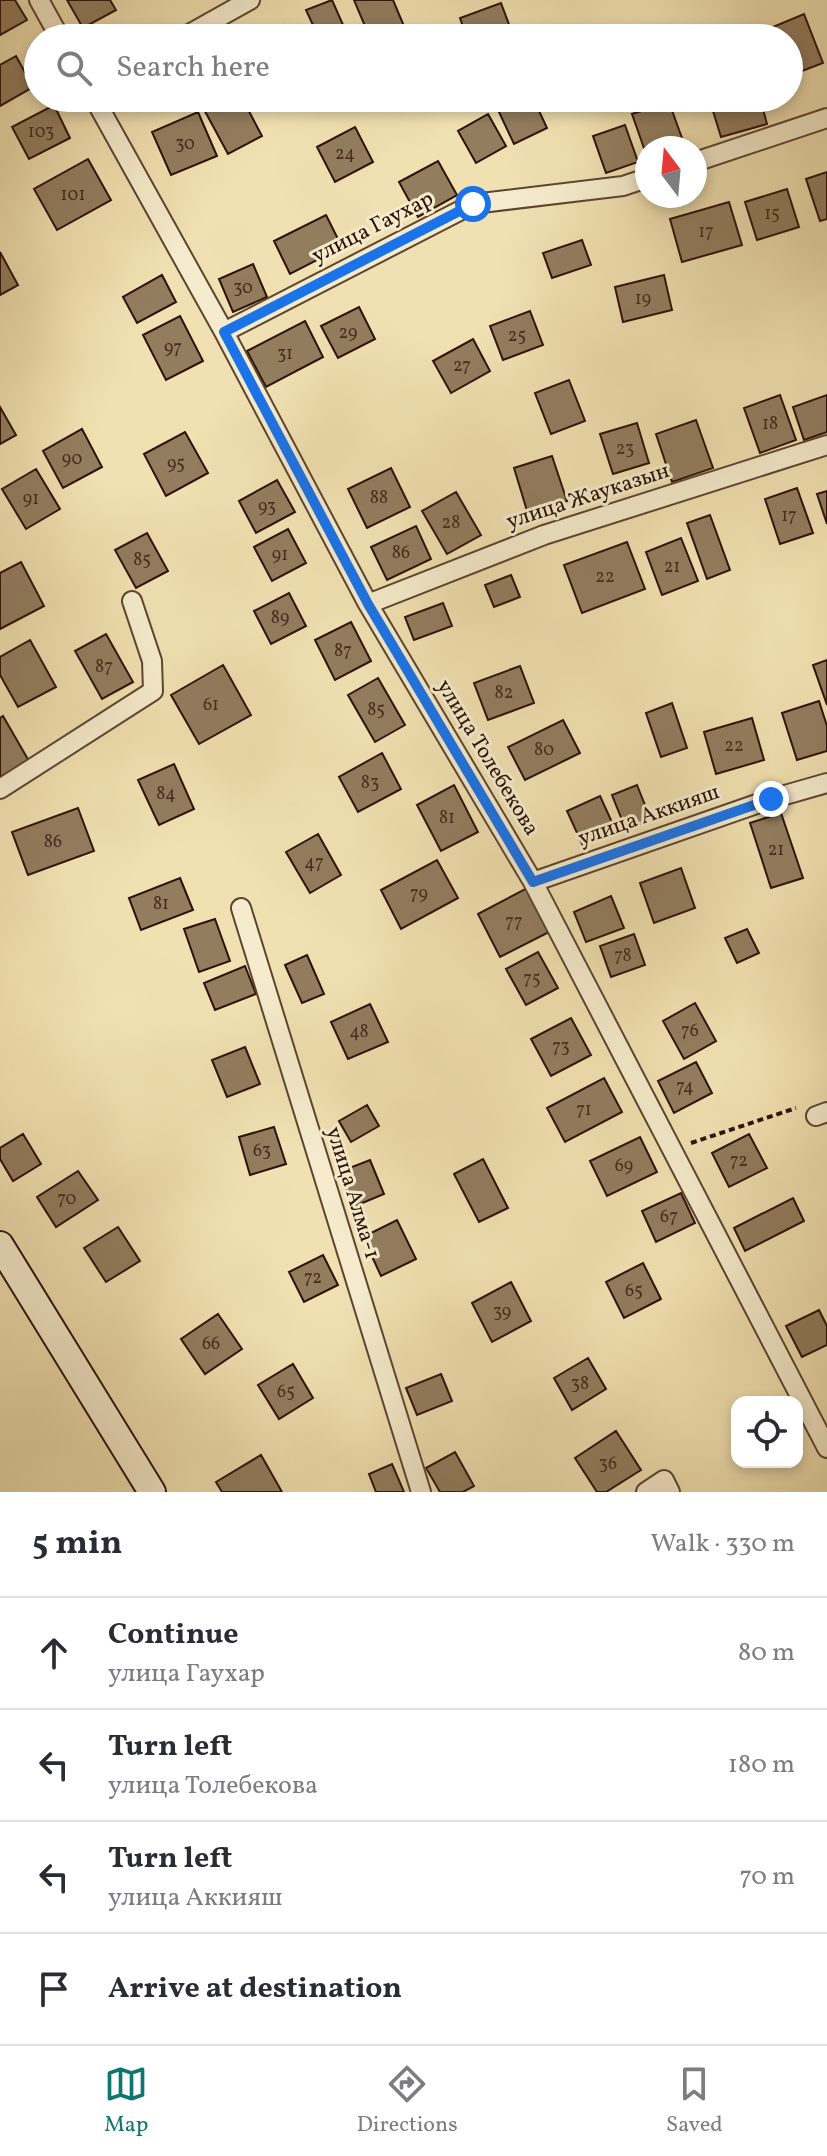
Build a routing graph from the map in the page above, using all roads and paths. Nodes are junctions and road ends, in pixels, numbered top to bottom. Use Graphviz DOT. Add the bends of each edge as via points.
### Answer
graph roads {
  1 [pos="39,0"];
  2 [pos="250,0"];
  3 [pos="52,24"];
  4 [pos="207,24"];
  5 [pos="102,112"];
  6 [pos="827,118"];
  7 [pos="707,158"];
  8 [pos="635,182"];
  9 [pos="224,332"];
  10 [pos="827,445"];
  11 [pos="132,601"];
  12 [pos="368,604"];
  13 [pos="827,783"];
  14 [pos="0,789"];
  15 [pos="533,882"];
  16 [pos="241,908"];
  17 [pos="821,1114"];
  18 [pos="674,1150"];
  19 [pos="0,1245"];
  20 [pos="824,1437"];
  21 [pos="152,1492"];
  22 [pos="421,1492"];
  23 [pos="646,1492"];
  24 [pos="670,1492"];
  1 -- 3 [label="street"];
  2 -- 4 [label="street"];
  5 -- 9 [label="street, улица Толебекова"];
  6 -- 7 [label="street"];
  8 -- 9 [label="street, улица Гаухар" via="473,204"];
  9 -- 12 [label="street, улица Толебекова"];
  10 -- 12 [label="street, улица Жауказын" via="544,535"];
  11 -- 14 [label="street" via="152,661 153,691"];
  12 -- 15 [label="street, улица Толебекова"];
  13 -- 15 [label="street, улица Аккияш"];
  15 -- 18 [label="street, улица Толебекова"];
  16 -- 22 [label="street, улица Алма-1"];
  17 -- 18 [label="path" via="802,1107"];
  18 -- 20 [label="street, улица Толебекова"];
  19 -- 21 [label="main road"];
  23 -- 24 [label="street" via="664,1480"];
}
